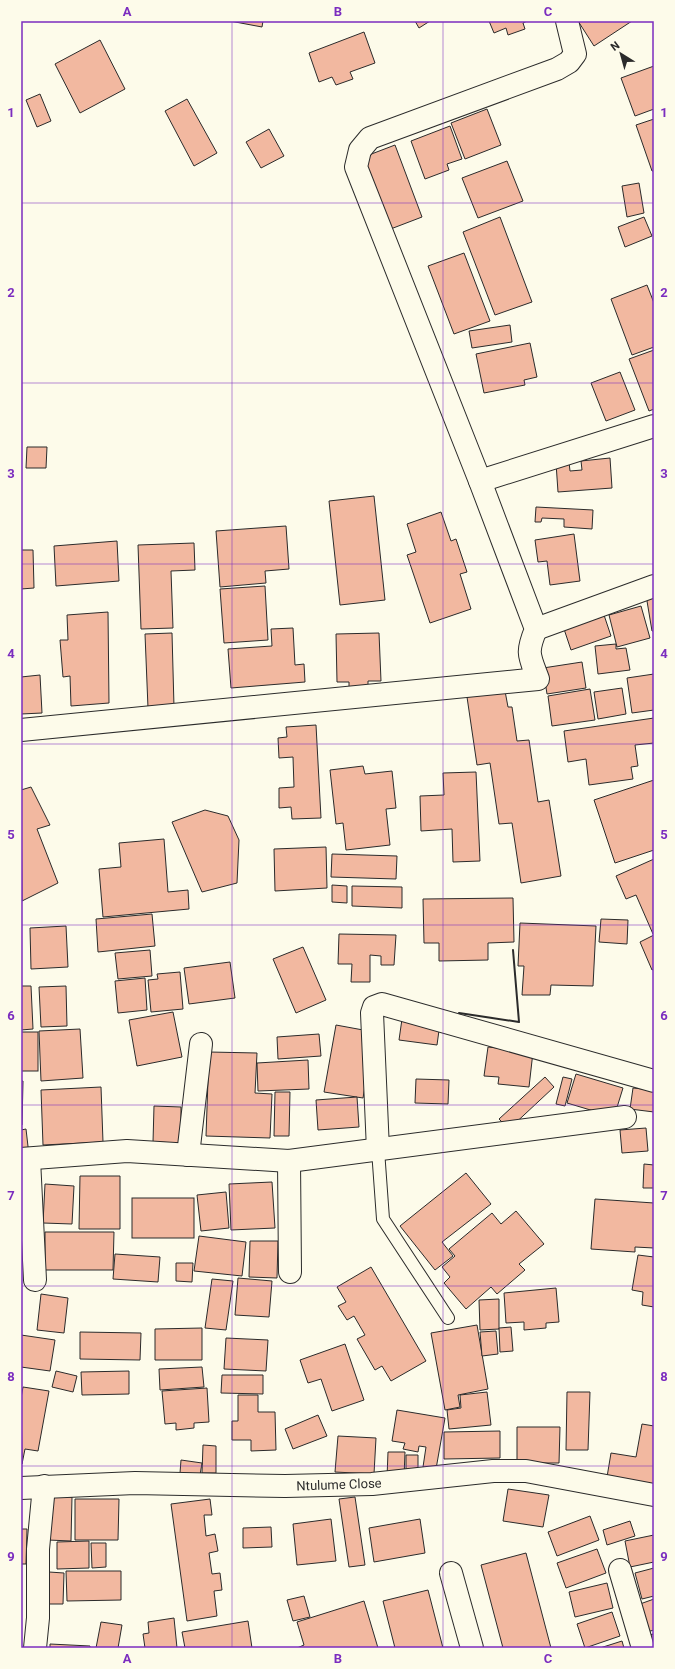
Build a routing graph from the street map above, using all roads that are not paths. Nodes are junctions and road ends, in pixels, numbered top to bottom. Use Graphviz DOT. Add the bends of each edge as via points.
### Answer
graph roads {
  1 [pos="567,21"];
  2 [pos="654,426"];
  3 [pos="480,481"];
  4 [pos="654,586"];
  5 [pos="536,629"];
  6 [pos="21,730"];
  7 [pos="201,1044"];
  8 [pos="654,1082"];
  9 [pos="625,1117"];
  10 [pos="378,1150"];
  11 [pos="188,1155"];
  12 [pos="25,1159"];
  13 [pos="289,1162"];
  14 [pos="290,1272"];
  15 [pos="35,1280"];
  16 [pos="448,1318"];
  17 [pos="44,1486"];
  18 [pos="21,1488"];
  19 [pos="654,1495"];
  20 [pos="620,1570"];
  21 [pos="451,1573"];
  22 [pos="35,1648"];
  23 [pos="472,1648"];
  24 [pos="643,1648"];
  1 -- 3 [label="street" via="575,54 569,62 557,69 370,138 360,150 356,167"];
  2 -- 3 [label="street"];
  3 -- 5 [label="street"];
  4 -- 5 [label="street"];
  5 -- 6 [label="street" via="529,646 530,658 538,679"];
  7 -- 11 [label="street"];
  8 -- 10 [label="street" via="382,1004 374,1007 372,1013"];
  9 -- 10 [label="street"];
  10 -- 13 [label="street"];
  10 -- 16 [label="lane" via="383,1219"];
  11 -- 12 [label="street" via="127,1151"];
  11 -- 13 [label="street"];
  12 -- 15 [label="street"];
  13 -- 14 [label="street"];
  17 -- 18 [label="street, Ntulume Close"];
  17 -- 19 [label="street, Ntulume Close" via="135,1483 285,1486 372,1484 493,1471 519,1471 572,1478"];
  17 -- 22 [label="street" via="38,1549 38,1618"];
  20 -- 24 [label="street"];
  21 -- 23 [label="street"];
}
